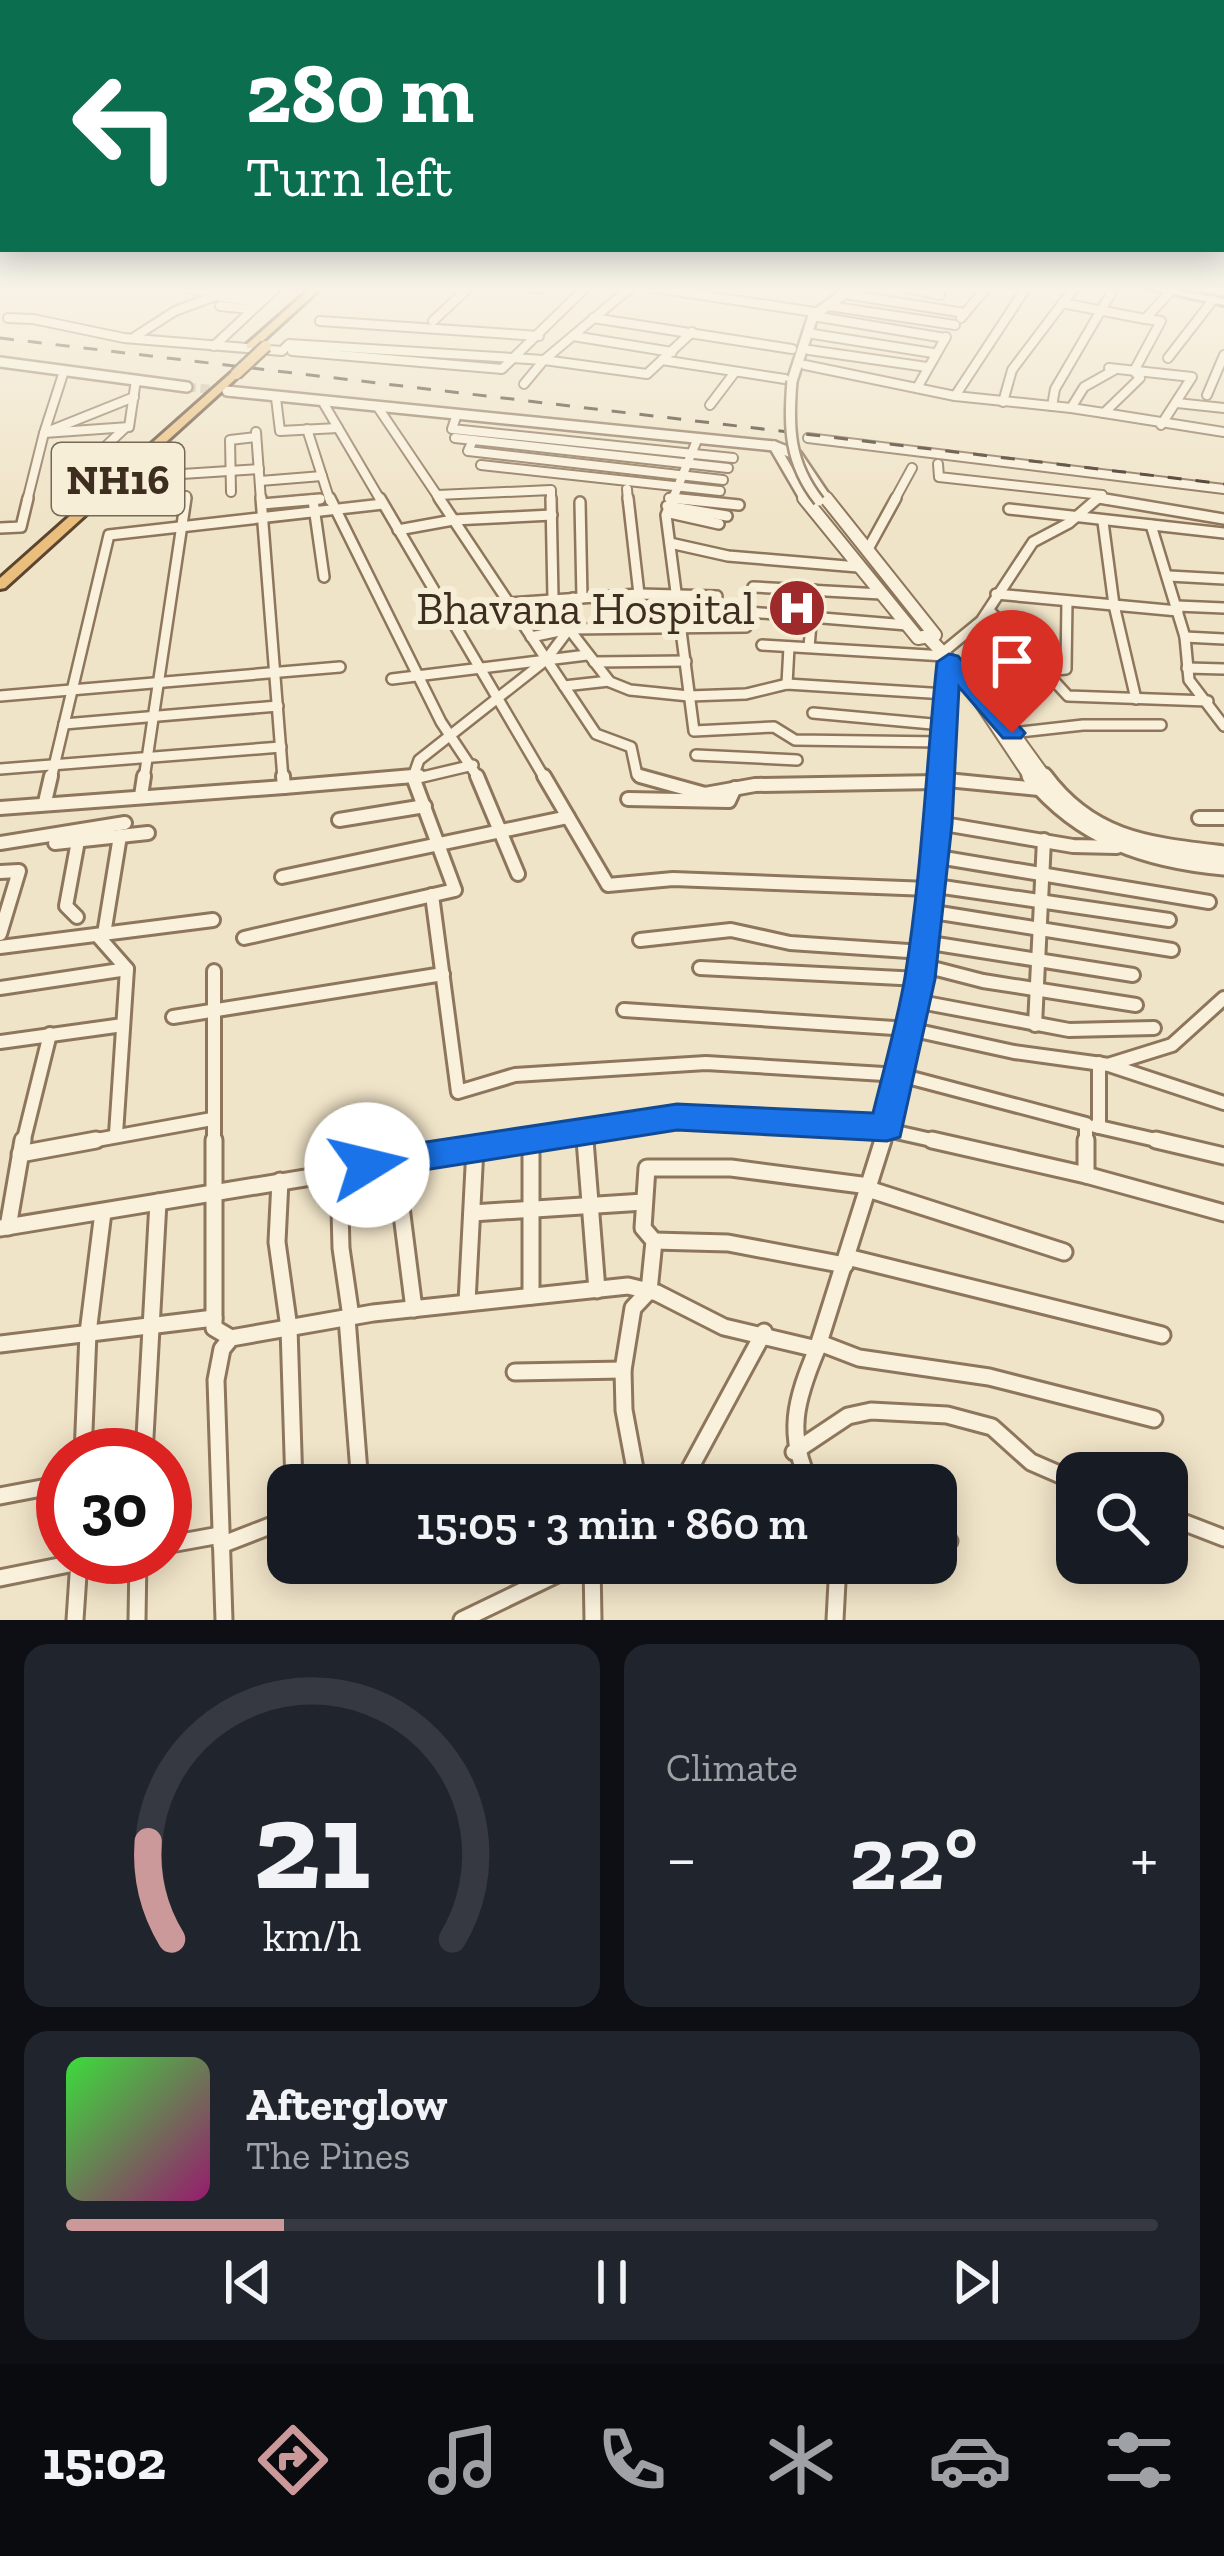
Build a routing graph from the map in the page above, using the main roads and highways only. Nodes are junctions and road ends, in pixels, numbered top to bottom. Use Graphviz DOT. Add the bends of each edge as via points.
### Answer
graph roads {
  1 [pos="236,364"];
  2 [pos="241,364"];
  3 [pos="228,373"];
  4 [pos="0,571"];
  5 [pos="0,585"];
  1 -- 3 [label="highway, NH16"];
  2 -- 3 [label="highway, NH16, bridge"];
  3 -- 4 [label="highway, NH16"];
  3 -- 5 [label="highway, NH16"];
}
